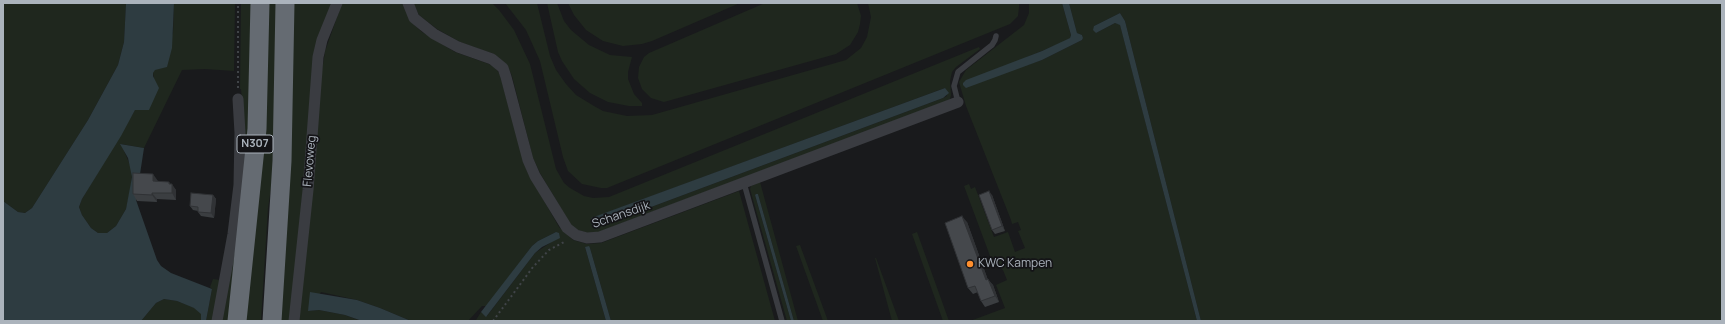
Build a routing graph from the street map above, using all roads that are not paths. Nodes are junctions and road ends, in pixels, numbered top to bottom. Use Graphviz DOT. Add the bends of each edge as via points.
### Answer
graph roads {
  1 [pos="260,3"];
  2 [pos="285,3"];
  3 [pos="337,3"];
  4 [pos="408,3"];
  5 [pos="996,36"];
  6 [pos="238,99"];
  7 [pos="958,102"];
  8 [pos="744,183"];
  9 [pos="217,321"];
  10 [pos="237,321"];
  11 [pos="272,321"];
  12 [pos="294,321"];
  13 [pos="782,321"];
  1 -- 10 [label="highway, N307" via="257,128"];
  2 -- 11 [label="highway, N307" via="282,161"];
  3 -- 12 [label="street, Flevoweg" via="318,57"];
  4 -- 8 [label="street, Schansdijk" via="414,18 434,34 458,47 492,59 502,68 532,169 563,224 576,235 587,238 600,237"];
  5 -- 7 [label="lane" via="992,45 958,72 954,86"];
  6 -- 9 [label="street" via="239,185"];
  7 -- 8 [label="street, Schansdijk"];
  8 -- 13 [label="lane"];
}
